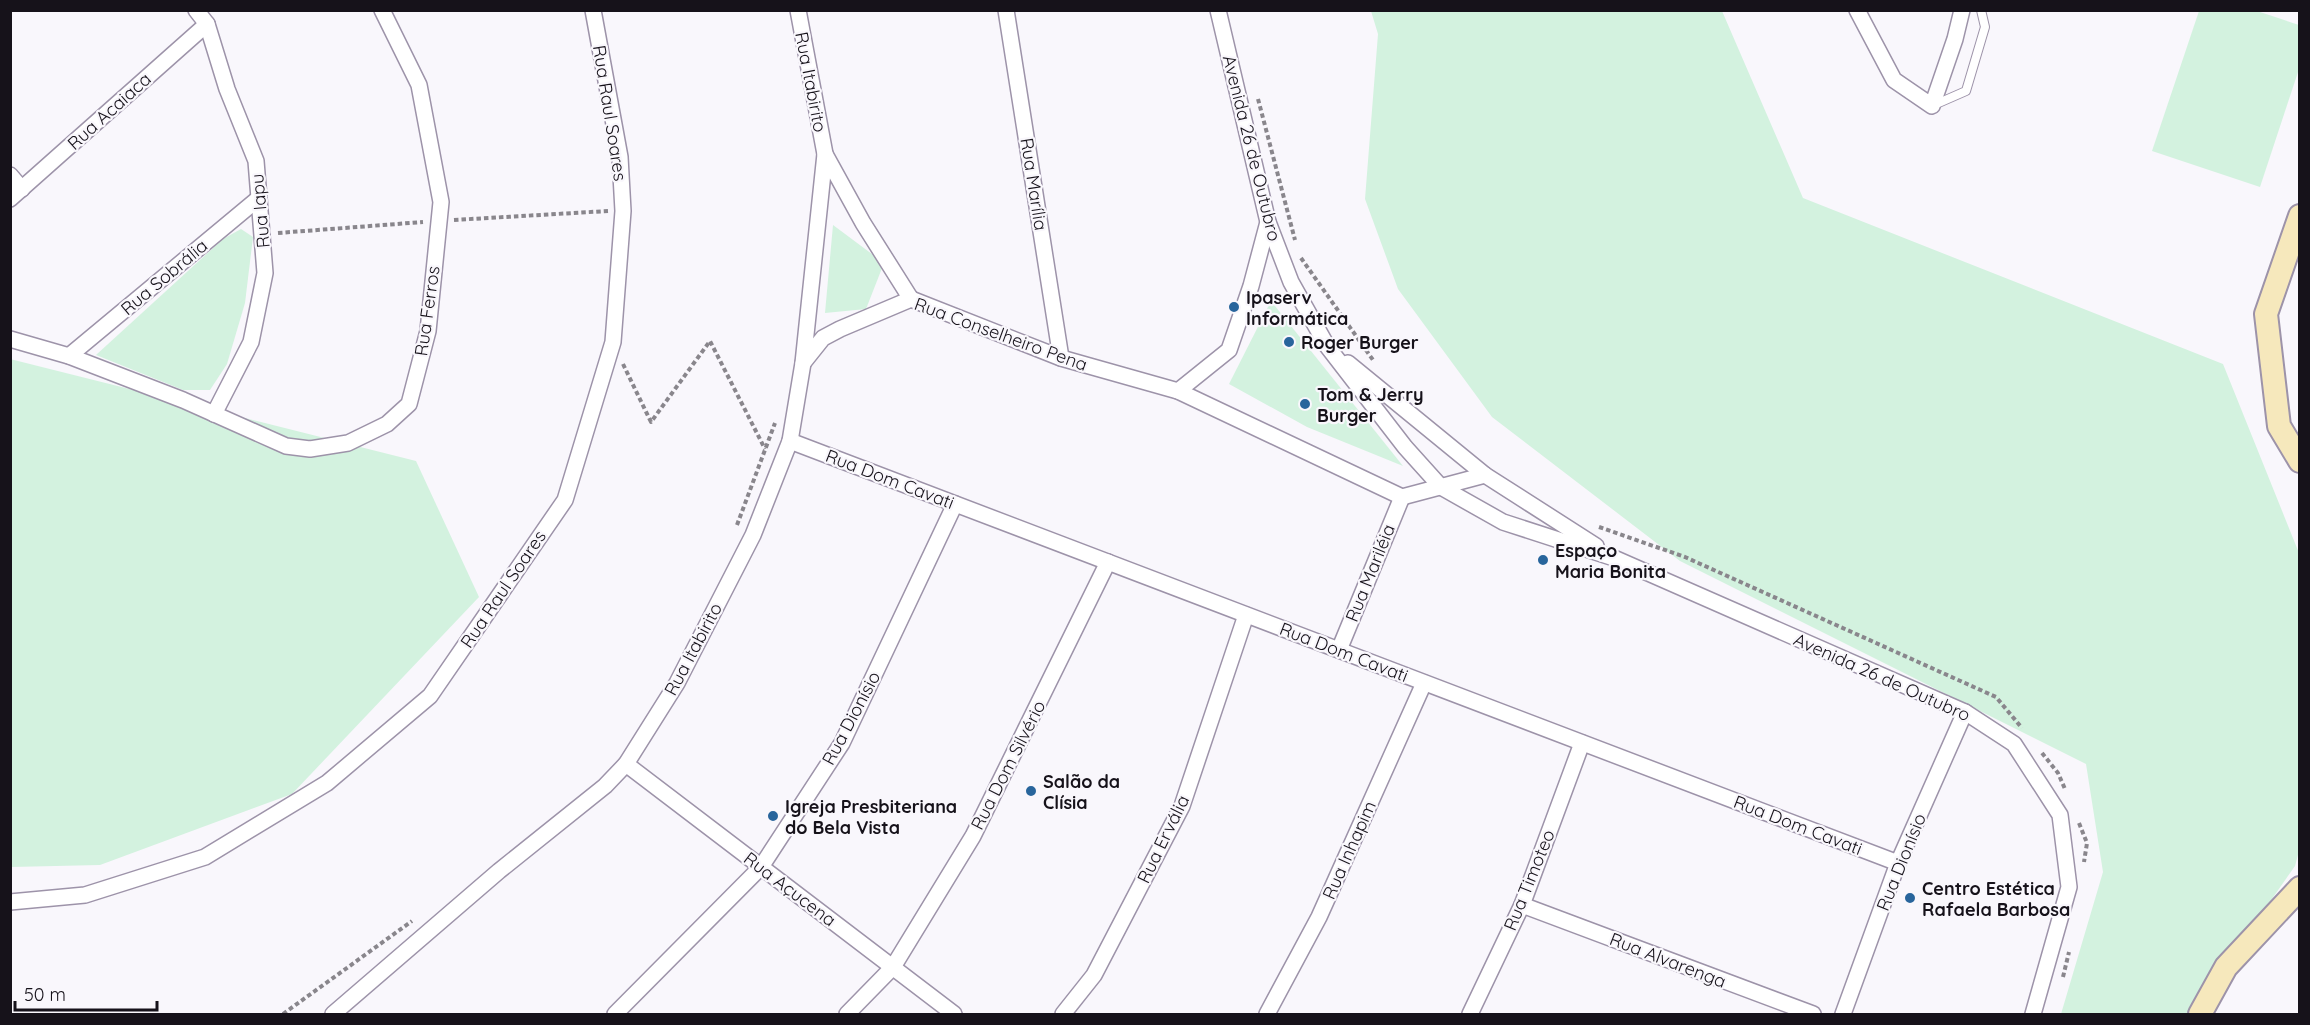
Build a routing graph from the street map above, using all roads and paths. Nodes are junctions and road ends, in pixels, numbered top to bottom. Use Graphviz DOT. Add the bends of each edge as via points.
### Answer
graph roads {
  1 [pos="196,10"];
  2 [pos="382,10"];
  3 [pos="593,10"];
  4 [pos="798,10"];
  5 [pos="1006,10"];
  6 [pos="1218,10"];
  7 [pos="1857,10"];
  8 [pos="1962,10"];
  9 [pos="1981,10"];
  10 [pos="207,24"];
  11 [pos="1256,91"];
  12 [pos="1932,106"];
  13 [pos="825,154"];
  14 [pos="10,175"];
  15 [pos="16,194"];
  16 [pos="260,198"];
  17 [pos="623,211"];
  18 [pos="2300,216"];
  19 [pos="439,220"];
  20 [pos="1268,222"];
  21 [pos="262,234"];
  22 [pos="1295,242"];
  23 [pos="1298,253"];
  24 [pos="911,299"];
  25 [pos="10,339"];
  26 [pos="613,342"];
  27 [pos="1327,346"];
  28 [pos="69,356"];
  29 [pos="1061,358"];
  30 [pos="803,363"];
  31 [pos="1376,365"];
  32 [pos="1178,392"];
  33 [pos="214,414"];
  34 [pos="777,417"];
  35 [pos="790,441"];
  36 [pos="765,448"];
  37 [pos="2300,461"];
  38 [pos="777,473"];
  39 [pos="1485,475"];
  40 [pos="1441,487"];
  41 [pos="1402,496"];
  42 [pos="955,504"];
  43 [pos="1590,524"];
  44 [pos="733,535"];
  45 [pos="1614,558"];
  46 [pos="1108,562"];
  47 [pos="1246,615"];
  48 [pos="1339,650"];
  49 [pos="1424,683"];
  50 [pos="1965,712"];
  51 [pos="2024,731"];
  52 [pos="1582,743"];
  53 [pos="2038,748"];
  54 [pos="626,764"];
  55 [pos="2067,793"];
  56 [pos="2075,813"];
  57 [pos="1898,863"];
  58 [pos="2084,865"];
  59 [pos="761,867"];
  60 [pos="2300,888"];
  61 [pos="10,902"];
  62 [pos="1522,905"];
  63 [pos="418,917"];
  64 [pos="2071,941"];
  65 [pos="892,968"];
  66 [pos="2061,983"];
  67 [pos="283,1014"];
  68 [pos="333,1014"];
  69 [pos="615,1014"];
  70 [pos="848,1014"];
  71 [pos="954,1014"];
  72 [pos="1063,1014"];
  73 [pos="1267,1014"];
  74 [pos="1470,1014"];
  75 [pos="1813,1014"];
  76 [pos="1843,1014"];
  77 [pos="2033,1014"];
  78 [pos="2200,1014"];
  1 -- 10 [label="street, Rua Iapu"];
  2 -- 19 [label="street, Rua Ferros" via="419,85 441,202"];
  3 -- 17 [label="street, Rua Raul Soares" via="620,157"];
  4 -- 13 [label="street, Rua Itabirito"];
  5 -- 29 [label="street, Rua Marília"];
  6 -- 20 [label="street, Avenida 26 de Outubro"];
  7 -- 12 [label="street" via="1894,80"];
  8 -- 12 [label="street"];
  9 -- 12 [label="lane" via="1985,27 1966,91"];
  10 -- 15 [label="street, Rua Acaiaca"];
  10 -- 16 [label="street, Rua Iapu" via="227,90 256,161"];
  11 -- 22 [label="path"];
  13 -- 24 [label="street, Rua Itabirito"];
  13 -- 30 [label="street, Rua Itabirito"];
  14 -- 15 [label="street"];
  16 -- 21 [label="street, Rua Iapu"];
  16 -- 28 [label="street, Rua Sobrália"];
  17 -- 19 [label="path"];
  17 -- 26 [label="street, Rua Raul Soares"];
  18 -- 37 [label="main road" via="2266,314 2279,426"];
  19 -- 21 [label="path"];
  19 -- 33 [label="street, Rua Ferros" via="428,331 409,405 387,424 348,443 310,449 286,446"];
  20 -- 27 [label="street, Avenida 26 de Outubro" via="1291,282"];
  20 -- 32 [label="street" via="1229,350"];
  21 -- 33 [label="street, Rua Iapu" via="264,273 251,342"];
  23 -- 31 [label="path"];
  24 -- 29 [label="street, Rua Conselheiro Pena"];
  24 -- 30 [label="street, Rua Conselheiro Pena" via="823,338"];
  25 -- 28 [label="street, Rua Ferros"];
  26 -- 36 [label="path" via="651,422 710,341"];
  26 -- 61 [label="street, Rua Raul Soares" via="565,500 430,696 327,783 205,857 85,895"];
  27 -- 39 [label="street, Avenida 26 de Outubro"];
  27 -- 40 [label="street, Avenida 26 de Outubro"];
  28 -- 33 [label="street, Rua Ferros"];
  29 -- 32 [label="street, Rua Conselheiro Pena"];
  30 -- 35 [label="street, Rua Itabirito"];
  32 -- 41 [label="street, Rua Conselheiro Pena"];
  34 -- 36 [label="path"];
  35 -- 38 [label="street, Rua Itabirito"];
  35 -- 42 [label="street, Rua Dom Cavati"];
  36 -- 38 [label="path"];
  36 -- 44 [label="path"];
  38 -- 54 [label="street, Rua Itabirito" via="753,535 677,683"];
  39 -- 40 [label="street"];
  39 -- 45 [label="street, Avenida 26 de Outubro"];
  40 -- 41 [label="street"];
  40 -- 45 [label="street, Avenida 26 de Outubro" via="1503,522"];
  41 -- 48 [label="street, Rua Mariléia"];
  42 -- 46 [label="street, Rua Dom Cavati"];
  42 -- 59 [label="street, Rua Dionísio" via="842,743"];
  43 -- 51 [label="path" via="1685,557 1996,697"];
  45 -- 50 [label="street, Avenida 26 de Outubro"];
  46 -- 47 [label="street, Rua Dom Cavati"];
  46 -- 65 [label="street, Rua Dom Silvério" via="973,836"];
  47 -- 48 [label="street, Rua Dom Cavati"];
  47 -- 72 [label="street, Rua Ervália" via="1182,806 1094,975"];
  48 -- 49 [label="street, Rua Dom Cavati"];
  49 -- 52 [label="street, Rua Dom Cavati"];
  49 -- 73 [label="street, Rua Inhapim" via="1319,917"];
  50 -- 57 [label="street, Rua Dionísio"];
  50 -- 77 [label="street, Avenida 26 de Outubro" via="2014,744 2060,815 2069,887"];
  52 -- 57 [label="street, Rua Dom Cavati"];
  52 -- 62 [label="street, Rua Timoteo"];
  53 -- 55 [label="path" via="2058,773"];
  54 -- 59 [label="street, Rua Açucena"];
  54 -- 68 [label="street, Rua Itabirito" via="605,786"];
  56 -- 58 [label="path" via="2087,843"];
  57 -- 76 [label="street, Rua Dionísio"];
  59 -- 65 [label="street, Rua Açucena"];
  59 -- 69 [label="street, Rua Dionísio"];
  60 -- 78 [label="main road" via="2226,968"];
  62 -- 74 [label="street, Rua Timoteo"];
  62 -- 75 [label="street, Rua Alvarenga"];
  63 -- 67 [label="path"];
  64 -- 66 [label="path"];
  65 -- 70 [label="street, Rua Dom Silvério"];
  65 -- 71 [label="street, Rua Açucena"];
}
